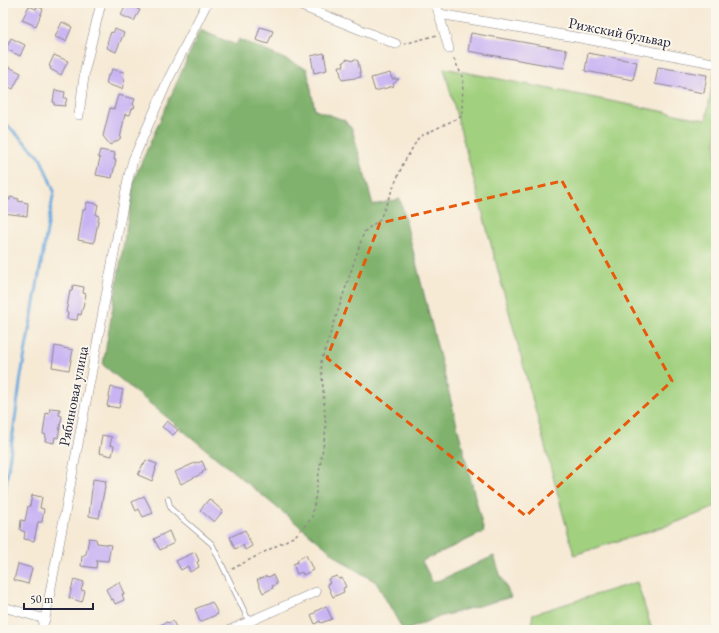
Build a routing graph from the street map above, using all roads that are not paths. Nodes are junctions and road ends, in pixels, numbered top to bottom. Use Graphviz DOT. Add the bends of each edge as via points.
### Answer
graph roads {
  1 [pos="101,3"];
  2 [pos="207,3"];
  3 [pos="294,3"];
  4 [pos="436,3"];
  5 [pos="439,14"];
  6 [pos="396,44"];
  7 [pos="449,49"];
  8 [pos="713,63"];
  9 [pos="79,115"];
  10 [pos="168,499"];
  11 [pos="316,592"];
  12 [pos="3,608"];
  13 [pos="45,619"];
  14 [pos="249,621"];
  15 [pos="41,630"];
  16 [pos="230,630"];
  1 -- 9 [label="street" via="85,69"];
  2 -- 13 [label="street, Рябиновая улица" via="168,80 133,160 128,179"];
  3 -- 6 [label="street"];
  4 -- 5 [label="street"];
  5 -- 7 [label="street"];
  5 -- 8 [label="street, Рижский бульвар"];
  10 -- 14 [label="lane" via="171,509 212,544"];
  11 -- 14 [label="street"];
  12 -- 13 [label="street"];
  13 -- 15 [label="street, Рябиновая улица"];
  14 -- 16 [label="street"];
}
